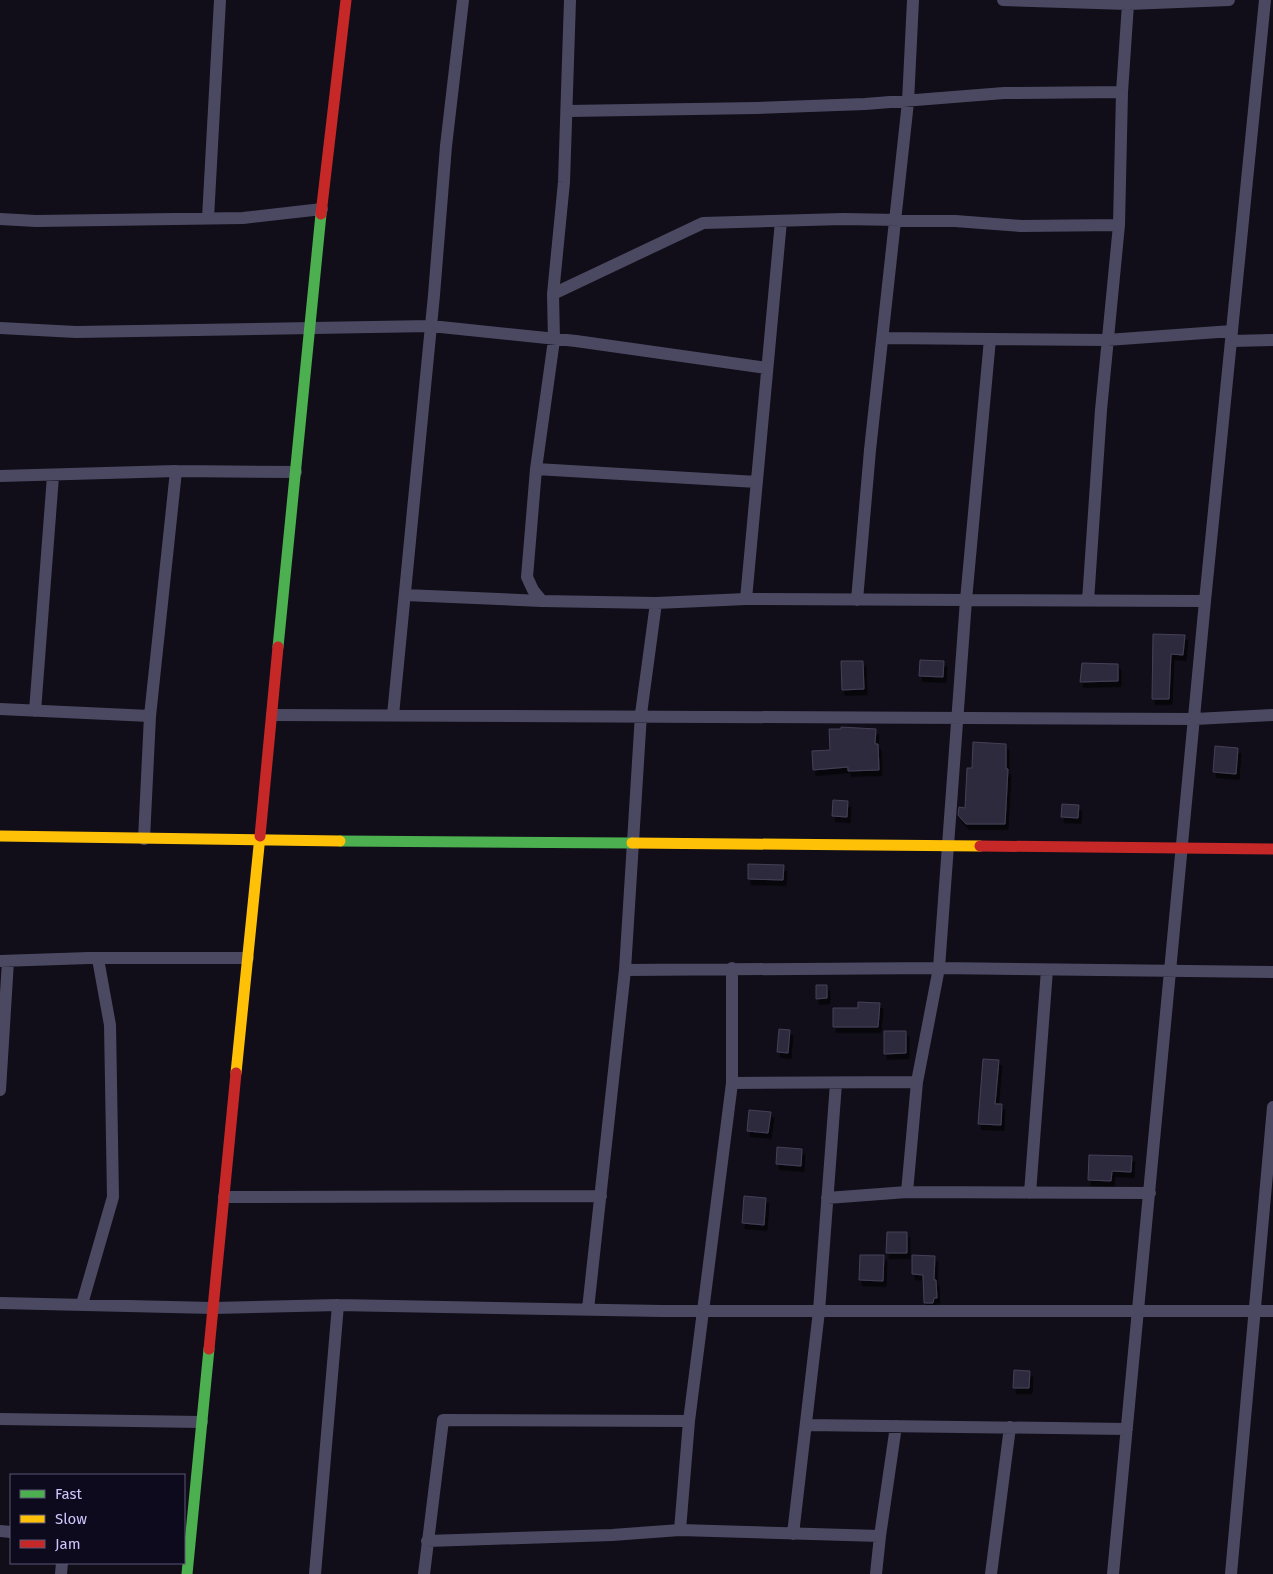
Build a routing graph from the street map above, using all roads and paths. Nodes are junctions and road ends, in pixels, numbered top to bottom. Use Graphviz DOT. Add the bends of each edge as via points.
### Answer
graph roads {
  1 [pos="220,0"];
  2 [pos="346,0"];
  3 [pos="463,0"];
  4 [pos="570,0"];
  5 [pos="913,0"];
  6 [pos="1003,0"];
  7 [pos="1229,0"];
  8 [pos="1265,0"];
  9 [pos="1128,4"];
  10 [pos="1122,92"];
  11 [pos="908,102"];
  12 [pos="567,110"];
  13 [pos="322,209"];
  14 [pos="208,218"];
  15 [pos="0,219"];
  16 [pos="896,220"];
  17 [pos="781,221"];
  18 [pos="1119,225"];
  19 [pos="554,294"];
  20 [pos="431,326"];
  21 [pos="0,328"];
  22 [pos="310,328"];
  23 [pos="1232,336"];
  24 [pos="883,338"];
  25 [pos="990,339"];
  26 [pos="554,340"];
  27 [pos="1108,340"];
  28 [pos="1273,340"];
  29 [pos="767,368"];
  30 [pos="536,469"];
  31 [pos="176,471"];
  32 [pos="296,472"];
  33 [pos="0,476"];
  34 [pos="53,476"];
  35 [pos="757,482"];
  36 [pos="405,595"];
  37 [pos="746,599"];
  38 [pos="857,600"];
  39 [pos="966,600"];
  40 [pos="1088,600"];
  41 [pos="542,601"];
  42 [pos="1205,601"];
  43 [pos="656,603"];
  44 [pos="0,709"];
  45 [pos="35,711"];
  46 [pos="272,714"];
  47 [pos="641,714"];
  48 [pos="393,715"];
  49 [pos="150,716"];
  50 [pos="1273,716"];
  51 [pos="958,717"];
  52 [pos="1195,718"];
  53 [pos="0,836"];
  54 [pos="144,839"];
  55 [pos="260,840"];
  56 [pos="632,844"];
  57 [pos="947,847"];
  58 [pos="1183,849"];
  59 [pos="1273,849"];
  60 [pos="98,958"];
  61 [pos="248,958"];
  62 [pos="4,961"];
  63 [pos="732,968"];
  64 [pos="939,968"];
  65 [pos="626,970"];
  66 [pos="1047,970"];
  67 [pos="1171,972"];
  68 [pos="1273,972"];
  69 [pos="917,1082"];
  70 [pos="732,1083"];
  71 [pos="836,1083"];
  72 [pos="0,1090"];
  73 [pos="1273,1107"];
  74 [pos="907,1192"];
  75 [pos="1030,1192"];
  76 [pos="1150,1193"];
  77 [pos="601,1196"];
  78 [pos="224,1197"];
  79 [pos="827,1198"];
  80 [pos="0,1303"];
  81 [pos="82,1304"];
  82 [pos="338,1305"];
  83 [pos="213,1308"];
  84 [pos="588,1309"];
  85 [pos="704,1310"];
  86 [pos="1139,1310"];
  87 [pos="819,1311"];
  88 [pos="1256,1311"];
  89 [pos="1273,1311"];
  90 [pos="0,1419"];
  91 [pos="202,1422"];
  92 [pos="690,1422"];
  93 [pos="806,1425"];
  94 [pos="896,1426"];
  95 [pos="1010,1427"];
  96 [pos="1127,1428"];
  97 [pos="680,1530"];
  98 [pos="793,1534"];
  99 [pos="187,1535"];
  100 [pos="880,1536"];
  101 [pos="427,1541"];
  102 [pos="187,1574"];
  103 [pos="315,1574"];
  104 [pos="424,1574"];
  105 [pos="876,1574"];
  106 [pos="991,1574"];
  107 [pos="1113,1574"];
  108 [pos="1231,1574"];
  1 -- 14 [label="street"];
  2 -- 13 [label="street"];
  3 -- 20 [label="street" via="446,146"];
  4 -- 12 [label="street"];
  5 -- 11 [label="street"];
  6 -- 9 [label="street"];
  7 -- 9 [label="street"];
  8 -- 23 [label="street"];
  9 -- 10 [label="street"];
  10 -- 11 [label="street" via="1004,93"];
  10 -- 18 [label="street"];
  11 -- 12 [label="street"];
  11 -- 16 [label="street"];
  12 -- 19 [label="street"];
  13 -- 14 [label="street" via="242,218"];
  13 -- 22 [label="street"];
  14 -- 15 [label="street"];
  16 -- 17 [label="street"];
  16 -- 18 [label="street" via="1021,226"];
  16 -- 24 [label="street"];
  17 -- 19 [label="street" via="692,226 662,244"];
  17 -- 29 [label="street"];
  18 -- 27 [label="street"];
  19 -- 26 [label="street"];
  20 -- 22 [label="street"];
  20 -- 26 [label="street"];
  20 -- 36 [label="street"];
  21 -- 22 [label="street" via="76,332"];
  22 -- 32 [label="street"];
  23 -- 27 [label="street"];
  23 -- 28 [label="street"];
  23 -- 42 [label="street"];
  24 -- 25 [label="street"];
  24 -- 38 [label="street"];
  25 -- 27 [label="street"];
  25 -- 39 [label="street"];
  26 -- 29 [label="street"];
  26 -- 30 [label="street"];
  27 -- 40 [label="street"];
  29 -- 35 [label="street"];
  30 -- 35 [label="street"];
  30 -- 41 [label="street" via="527,577"];
  31 -- 32 [label="street"];
  31 -- 34 [label="street"];
  31 -- 49 [label="street"];
  32 -- 46 [label="street"];
  33 -- 34 [label="street"];
  34 -- 45 [label="street"];
  35 -- 37 [label="street"];
  36 -- 41 [label="street"];
  36 -- 48 [label="street"];
  37 -- 38 [label="street"];
  37 -- 43 [label="street"];
  38 -- 39 [label="street"];
  39 -- 40 [label="street"];
  39 -- 51 [label="street"];
  40 -- 42 [label="street"];
  41 -- 43 [label="street"];
  42 -- 52 [label="street"];
  43 -- 47 [label="street"];
  44 -- 45 [label="street"];
  45 -- 49 [label="street"];
  46 -- 48 [label="street"];
  46 -- 55 [label="street"];
  47 -- 48 [label="street"];
  47 -- 51 [label="street"];
  47 -- 56 [label="street"];
  49 -- 54 [label="street"];
  50 -- 52 [label="street"];
  51 -- 52 [label="street"];
  51 -- 57 [label="street"];
  52 -- 58 [label="street"];
  53 -- 54 [label="street"];
  54 -- 55 [label="street"];
  55 -- 56 [label="street"];
  55 -- 61 [label="street"];
  56 -- 57 [label="street"];
  56 -- 65 [label="street"];
  57 -- 58 [label="street"];
  57 -- 64 [label="street"];
  58 -- 59 [label="street"];
  58 -- 67 [label="street"];
  60 -- 61 [label="street"];
  60 -- 62 [label="street"];
  60 -- 81 [label="street" via="110,1025 113,1197"];
  61 -- 78 [label="street"];
  62 -- 72 [label="street"];
  63 -- 64 [label="street"];
  63 -- 65 [label="street"];
  63 -- 70 [label="street"];
  64 -- 66 [label="street"];
  64 -- 69 [label="street"];
  65 -- 77 [label="street"];
  66 -- 67 [label="street"];
  66 -- 75 [label="street"];
  67 -- 68 [label="street"];
  67 -- 76 [label="street"];
  69 -- 71 [label="street"];
  69 -- 74 [label="street"];
  70 -- 71 [label="street"];
  70 -- 85 [label="street"];
  71 -- 79 [label="street"];
  73 -- 88 [label="street"];
  74 -- 75 [label="street"];
  74 -- 79 [label="street"];
  75 -- 76 [label="street"];
  76 -- 86 [label="street"];
  77 -- 78 [label="street"];
  77 -- 84 [label="street"];
  78 -- 83 [label="street"];
  79 -- 87 [label="street"];
  80 -- 81 [label="street"];
  81 -- 83 [label="street"];
  82 -- 83 [label="street"];
  82 -- 84 [label="street"];
  82 -- 103 [label="street"];
  83 -- 91 [label="street"];
  84 -- 85 [label="street"];
  85 -- 87 [label="street"];
  85 -- 92 [label="street"];
  86 -- 87 [label="street"];
  86 -- 88 [label="street"];
  86 -- 96 [label="street"];
  87 -- 93 [label="street"];
  88 -- 89 [label="street"];
  88 -- 108 [label="street"];
  90 -- 91 [label="street"];
  91 -- 99 [label="street"];
  92 -- 97 [label="street"];
  92 -- 101 [label="street" via="443,1420"];
  93 -- 94 [label="street"];
  93 -- 98 [label="street"];
  94 -- 95 [label="street"];
  94 -- 100 [label="street"];
  95 -- 96 [label="street"];
  95 -- 106 [label="street"];
  96 -- 107 [label="street"];
  97 -- 98 [label="street"];
  97 -- 101 [label="street"];
  98 -- 100 [label="street"];
  99 -- 102 [label="street"];
  100 -- 105 [label="street"];
  101 -- 104 [label="street"];
}
